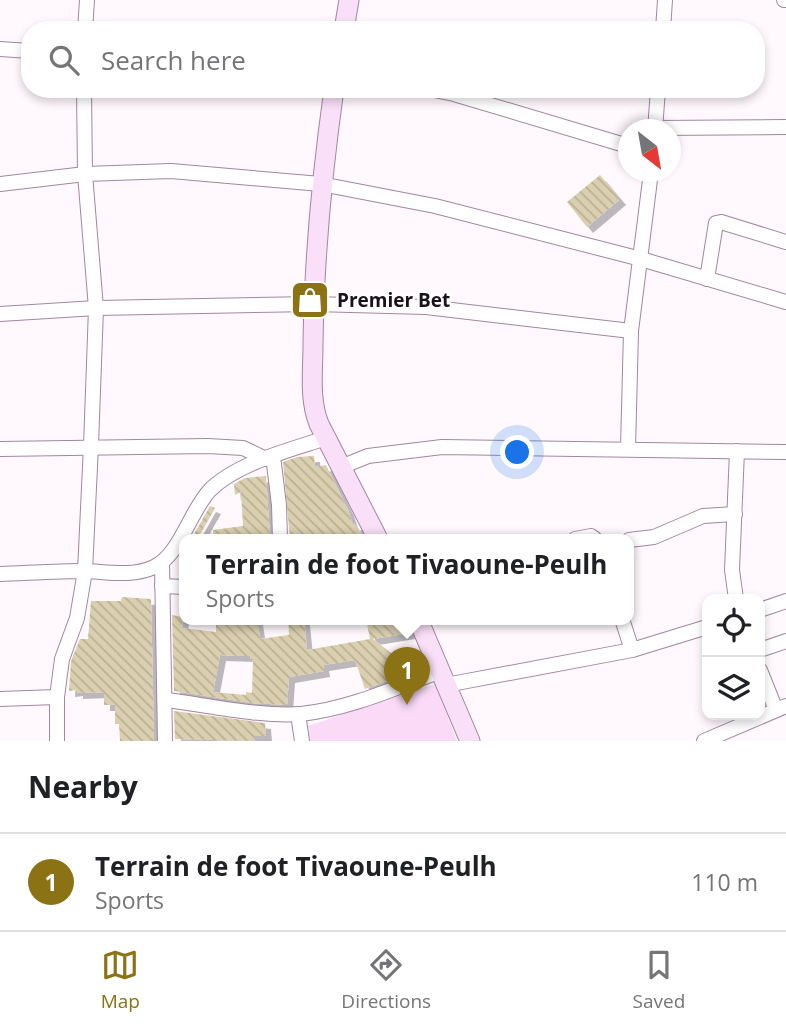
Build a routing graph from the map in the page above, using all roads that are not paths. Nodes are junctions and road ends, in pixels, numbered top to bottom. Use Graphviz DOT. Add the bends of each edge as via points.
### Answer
graph roads {
  1 [pos="87,0"];
  2 [pos="349,0"];
  3 [pos="665,0"];
  4 [pos="86,21"];
  5 [pos="346,21"];
  6 [pos="664,21"];
  7 [pos="0,50"];
  8 [pos="21,51"];
  9 [pos="84,98"];
  10 [pos="333,98"];
  11 [pos="467,98"];
  12 [pos="658,98"];
  13 [pos="656,119"];
  14 [pos="786,127"];
  15 [pos="681,129"];
  16 [pos="618,143"];
  17 [pos="85,174"];
  18 [pos="649,182"];
  19 [pos="0,184"];
  20 [pos="321,184"];
  21 [pos="786,242"];
  22 [pos="641,259"];
  23 [pos="707,279"];
  24 [pos="786,302"];
  25 [pos="314,304"];
  26 [pos="96,307"];
  27 [pos="0,314"];
  28 [pos="631,331"];
  29 [pos="326,438"];
  30 [pos="91,446"];
  31 [pos="0,449"];
  32 [pos="628,449"];
  33 [pos="737,452"];
  34 [pos="786,452"];
  35 [pos="269,458"];
  36 [pos="341,467"];
  37 [pos="734,514"];
  38 [pos="182,534"];
  39 [pos="280,534"];
  40 [pos="375,534"];
  41 [pos="634,539"];
  42 [pos="179,540"];
  43 [pos="162,563"];
  44 [pos="85,571"];
  45 [pos="0,574"];
  46 [pos="162,586"];
  47 [pos="179,587"];
  48 [pos="735,594"];
  49 [pos="786,601"];
  50 [pos="765,608"];
  51 [pos="421,625"];
  52 [pos="624,625"];
  53 [pos="702,629"];
  54 [pos="786,641"];
  55 [pos="765,648"];
  56 [pos="632,650"];
  57 [pos="443,678"];
  58 [pos="765,679"];
  59 [pos="57,697"];
  60 [pos="0,699"];
  61 [pos="166,700"];
  62 [pos="781,708"];
  63 [pos="298,714"];
  64 [pos="57,741"];
  65 [pos="165,741"];
  66 [pos="302,741"];
  67 [pos="470,741"];
  68 [pos="704,741"];
  1 -- 4 [label="street"];
  2 -- 5 [label="street"];
  3 -- 6 [label="street"];
  7 -- 8 [label="street"];
  9 -- 17 [label="street"];
  10 -- 20 [label="street"];
  11 -- 16 [label="street"];
  12 -- 13 [label="street"];
  14 -- 15 [label="street"];
  17 -- 19 [label="street"];
  17 -- 20 [label="street" via="172,171"];
  17 -- 26 [label="street"];
  18 -- 22 [label="street"];
  20 -- 22 [label="street" via="435,206"];
  20 -- 25 [label="street"];
  21 -- 23 [label="street" via="716,223"];
  22 -- 23 [label="street"];
  22 -- 28 [label="street"];
  23 -- 24 [label="street"];
  25 -- 26 [label="street"];
  25 -- 28 [label="street" via="426,307"];
  25 -- 29 [label="street" via="314,407"];
  26 -- 27 [label="street"];
  26 -- 30 [label="street"];
  28 -- 32 [label="street"];
  29 -- 35 [label="street"];
  29 -- 36 [label="street"];
  30 -- 31 [label="street"];
  30 -- 35 [label="street" via="232,447"];
  30 -- 44 [label="street"];
  32 -- 33 [label="street"];
  32 -- 36 [label="street" via="442,447 368,456"];
  33 -- 34 [label="street"];
  33 -- 37 [label="street"];
  35 -- 38 [label="street" via="225,477 199,503"];
  35 -- 39 [label="street"];
  36 -- 40 [label="street"];
  37 -- 41 [label="street" via="703,516 654,537"];
  37 -- 48 [label="street"];
  42 -- 43 [label="street"];
  43 -- 44 [label="street" via="140,572"];
  43 -- 46 [label="street"];
  44 -- 45 [label="street"];
  44 -- 59 [label="street"];
  46 -- 47 [label="street"];
  46 -- 61 [label="street"];
  49 -- 50 [label="street"];
  51 -- 57 [label="street"];
  52 -- 56 [label="street"];
  53 -- 56 [label="street"];
  54 -- 55 [label="street"];
  56 -- 57 [label="street"];
  57 -- 63 [label="street" via="325,711"];
  57 -- 67 [label="street"];
  58 -- 62 [label="street"];
  59 -- 60 [label="street"];
  59 -- 64 [label="street"];
  61 -- 63 [label="street"];
  61 -- 65 [label="street"];
  62 -- 68 [label="street"];
  63 -- 66 [label="street"];
}
